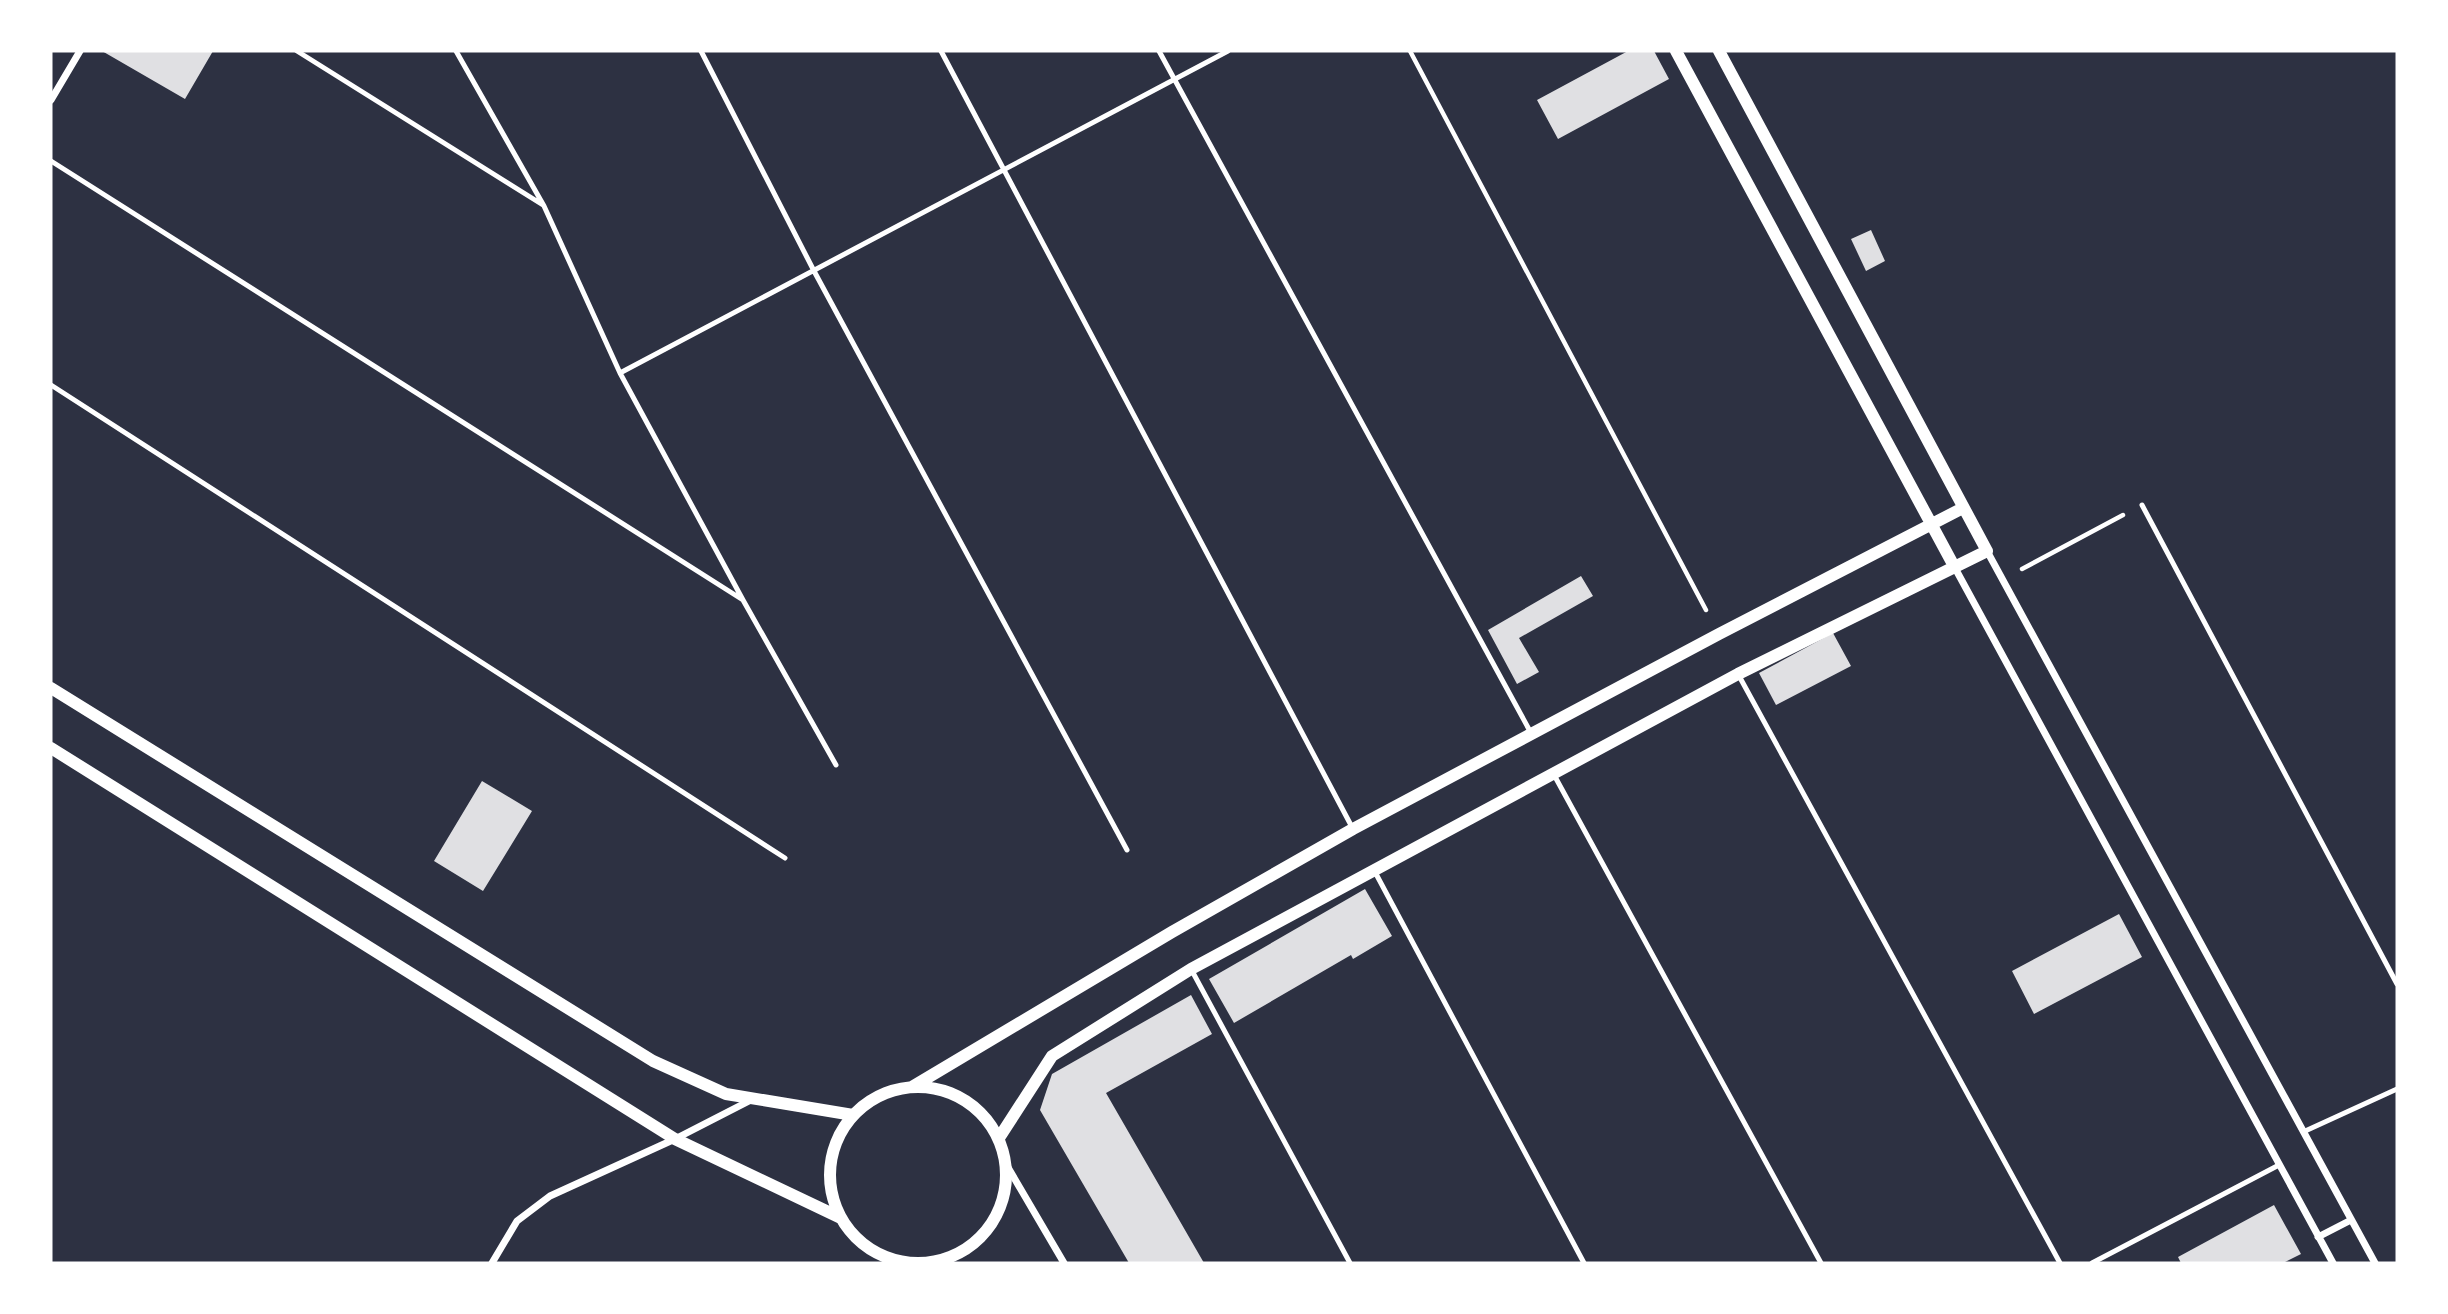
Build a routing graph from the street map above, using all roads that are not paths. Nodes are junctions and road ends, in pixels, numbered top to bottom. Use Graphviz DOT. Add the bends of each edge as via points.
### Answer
graph roads {
  1 [pos="80,51"];
  2 [pos="297,51"];
  3 [pos="456,51"];
  4 [pos="701,51"];
  5 [pos="941,51"];
  6 [pos="1158,51"];
  7 [pos="1228,51"];
  8 [pos="1676,51"];
  9 [pos="1719,51"];
  10 [pos="1174,80"];
  11 [pos="51,100"];
  12 [pos="51,161"];
  13 [pos="1004,170"];
  14 [pos="544,206"];
  15 [pos="814,271"];
  16 [pos="620,373"];
  17 [pos="51,385"];
  18 [pos="2142,505"];
  19 [pos="1963,508"];
  20 [pos="1931,523"];
  21 [pos="1987,551"];
  22 [pos="1955,568"];
  23 [pos="743,600"];
  24 [pos="1738,674"];
  25 [pos="51,688"];
  26 [pos="1532,734"];
  27 [pos="51,747"];
  28 [pos="836,765"];
  29 [pos="1553,773"];
  30 [pos="1353,829"];
  31 [pos="1127,850"];
  32 [pos="785,858"];
  33 [pos="1374,869"];
  34 [pos="1191,969"];
  35 [pos="2397,984"];
  36 [pos="912,1087"];
  37 [pos="2397,1089"];
  38 [pos="755,1098"];
  39 [pos="853,1115"];
  40 [pos="2303,1132"];
  41 [pos="999,1138"];
  42 [pos="675,1139"];
  43 [pos="1006,1164"];
  44 [pos="2279,1165"];
  45 [pos="841,1218"];
  46 [pos="2351,1220"];
  47 [pos="2318,1237"];
  48 [pos="492,1263"];
  49 [pos="901,1263"];
  50 [pos="1064,1263"];
  51 [pos="1350,1263"];
  52 [pos="1584,1263"];
  53 [pos="1821,1263"];
  54 [pos="2060,1263"];
  55 [pos="2092,1263"];
  56 [pos="2333,1263"];
  57 [pos="2375,1263"];
  1 -- 11 [label="street"];
  2 -- 14 [label="lane"];
  3 -- 14 [label="lane"];
  4 -- 15 [label="lane"];
  5 -- 13 [label="lane"];
  6 -- 10 [label="lane"];
  7 -- 10 [label="lane"];
  8 -- 20 [label="street"];
  9 -- 19 [label="street"];
  10 -- 13 [label="lane"];
  10 -- 26 [label="lane"];
  12 -- 23 [label="lane"];
  13 -- 15 [label="lane"];
  13 -- 30 [label="lane"];
  14 -- 16 [label="lane"];
  15 -- 16 [label="lane"];
  15 -- 31 [label="lane"];
  16 -- 23 [label="lane"];
  17 -- 32 [label="lane"];
  18 -- 35 [label="lane"];
  19 -- 20 [label="street"];
  19 -- 21 [label="street"];
  20 -- 22 [label="street"];
  20 -- 26 [label="street"];
  21 -- 22 [label="street"];
  21 -- 40 [label="street"];
  22 -- 24 [label="street"];
  22 -- 44 [label="street"];
  23 -- 28 [label="lane"];
  24 -- 29 [label="street"];
  24 -- 54 [label="lane"];
  25 -- 38 [label="street" via="653,1061 726,1094"];
  26 -- 30 [label="street"];
  27 -- 42 [label="street"];
  29 -- 33 [label="street"];
  29 -- 53 [label="lane"];
  30 -- 36 [label="street"];
  33 -- 34 [label="street"];
  33 -- 52 [label="lane"];
  34 -- 41 [label="street" via="1052,1056"];
  34 -- 51 [label="lane"];
  36 -- 39 [label="street" via="890,1091"];
  36 -- 41 [label="street" via="939,1089 963,1098 984,1115"];
  37 -- 40 [label="lane"];
  38 -- 39 [label="street"];
  38 -- 42 [label="street"];
  39 -- 45 [label="street" via="838,1139 831,1165 831,1192"];
  40 -- 46 [label="street"];
  41 -- 43 [label="street"];
  42 -- 45 [label="street"];
  42 -- 48 [label="street" via="550,1196 517,1221"];
  43 -- 49 [label="street" via="1005,1192 995,1218 978,1240 946,1258"];
  43 -- 50 [label="street"];
  44 -- 47 [label="street"];
  44 -- 55 [label="lane"];
  45 -- 49 [label="street" via="866,1247"];
  46 -- 47 [label="street"];
  46 -- 57 [label="street"];
  47 -- 56 [label="street"];
}
